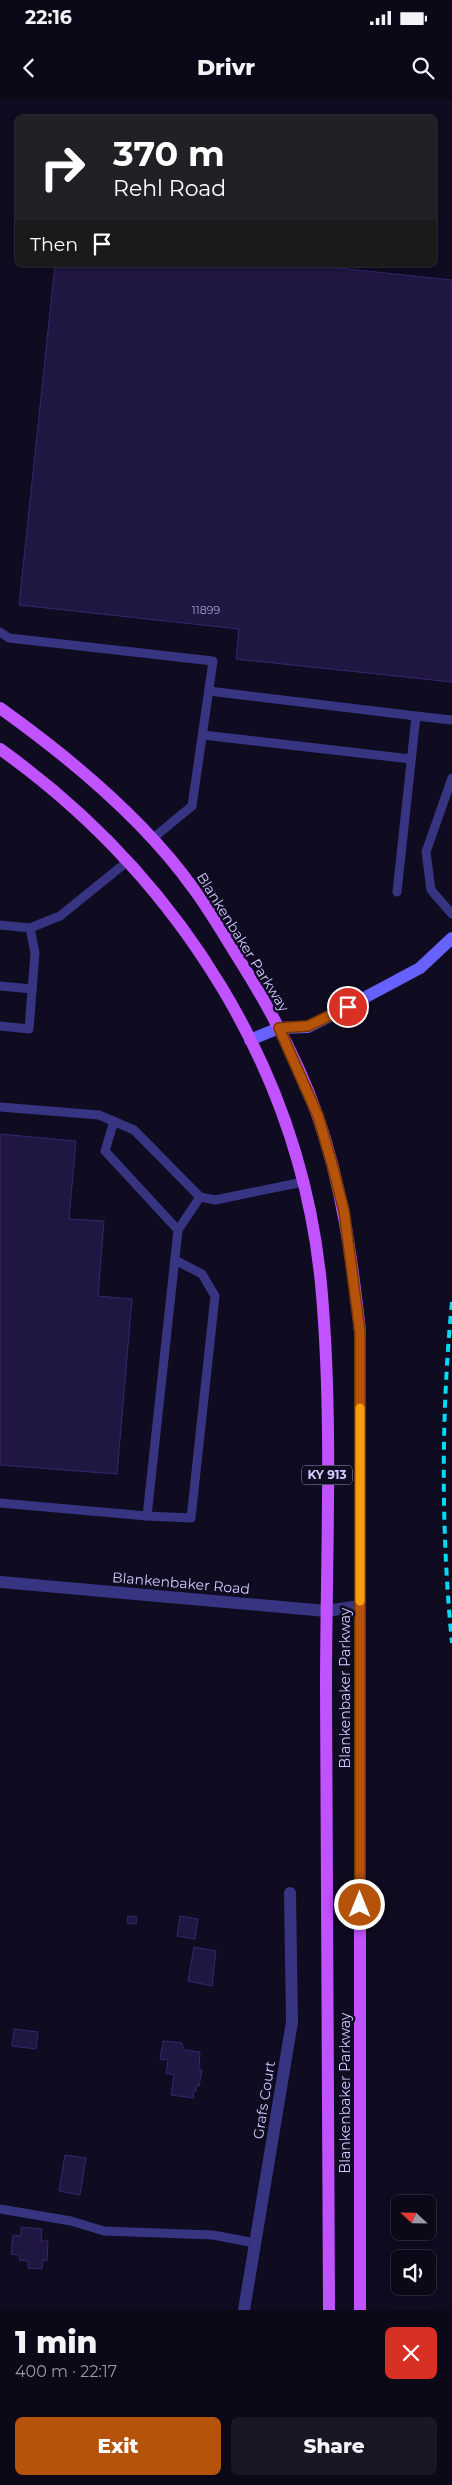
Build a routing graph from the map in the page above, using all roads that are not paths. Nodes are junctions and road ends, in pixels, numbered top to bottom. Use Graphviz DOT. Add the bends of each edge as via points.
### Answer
graph roads {
  1 [pos="0,632"];
  2 [pos="209,692"];
  3 [pos="0,708"];
  4 [pos="416,716"];
  5 [pos="452,720"];
  6 [pos="203,735"];
  7 [pos="0,749"];
  8 [pos="411,759"];
  9 [pos="452,778"];
  10 [pos="152,839"];
  11 [pos="128,861"];
  12 [pos="397,892"];
  13 [pos="452,914"];
  14 [pos="0,925"];
  15 [pos="30,928"];
  16 [pos="452,938"];
  17 [pos="0,986"];
  18 [pos="32,989"];
  19 [pos="0,1026"];
  20 [pos="279,1028"];
  21 [pos="250,1040"];
  22 [pos="0,1107"];
  23 [pos="114,1121"];
  24 [pos="303,1182"];
  25 [pos="200,1197"];
  26 [pos="178,1230"];
  27 [pos="175,1260"];
  28 [pos="0,1503"];
  29 [pos="147,1516"];
  30 [pos="0,1582"];
  31 [pos="360,1606"];
  32 [pos="326,1611"];
  33 [pos="290,1894"];
  34 [pos="0,2209"];
  35 [pos="255,2243"];
  36 [pos="244,2310"];
  37 [pos="329,2310"];
  38 [pos="360,2310"];
  1 -- 2 [label="lane" via="9,638 213,661"];
  2 -- 4 [label="lane"];
  2 -- 6 [label="lane"];
  3 -- 10 [label="main road, Blankenbaker Parkway / KY 913" via="89,777"];
  4 -- 5 [label="lane"];
  4 -- 8 [label="lane"];
  6 -- 8 [label="lane"];
  6 -- 10 [label="lane" via="192,806"];
  7 -- 11 [label="main road, Blankenbaker Parkway / KY 913" via="76,809"];
  8 -- 12 [label="lane"];
  9 -- 13 [label="lane" via="426,852 431,890"];
  10 -- 20 [label="main road, Blankenbaker Parkway / KY 913" via="192,886"];
  11 -- 15 [label="lane" via="60,916"];
  11 -- 21 [label="main road, Blankenbaker Parkway / KY 913" via="172,911 240,1015"];
  14 -- 15 [label="lane"];
  15 -- 18 [label="lane" via="36,953"];
  16 -- 20 [label="street" via="420,968 381,990 308,1026"];
  17 -- 18 [label="lane"];
  18 -- 19 [label="lane" via="29,1028"];
  20 -- 21 [label="street"];
  20 -- 31 [label="main road, Blankenbaker Parkway / KY 913" via="318,1116 344,1211 352,1260 360,1332"];
  21 -- 24 [label="main road, Blankenbaker Parkway / KY 913" via="296,1153"];
  22 -- 23 [label="lane" via="99,1115"];
  23 -- 25 [label="lane" via="134,1130"];
  23 -- 26 [label="lane" via="105,1151"];
  24 -- 25 [label="lane" via="215,1200"];
  24 -- 32 [label="main road, Blankenbaker Parkway / KY 913" via="322,1291 327,1381"];
  25 -- 26 [label="lane"];
  26 -- 27 [label="lane"];
  27 -- 29 [label="lane"];
  27 -- 29 [label="lane" via="202,1274 214,1296 191,1518"];
  28 -- 29 [label="lane"];
  30 -- 32 [label="street, Blankenbaker Road"];
  31 -- 32 [label="street, Blankenbaker Road"];
  31 -- 38 [label="main road, Blankenbaker Parkway / KY 913"];
  32 -- 37 [label="main road, Blankenbaker Parkway / KY 913"];
  33 -- 35 [label="street, Grafs Court" via="292,2022"];
  34 -- 35 [label="lane" via="71,2221 104,2232 213,2235"];
  35 -- 36 [label="street, Grafs Court"];
}
